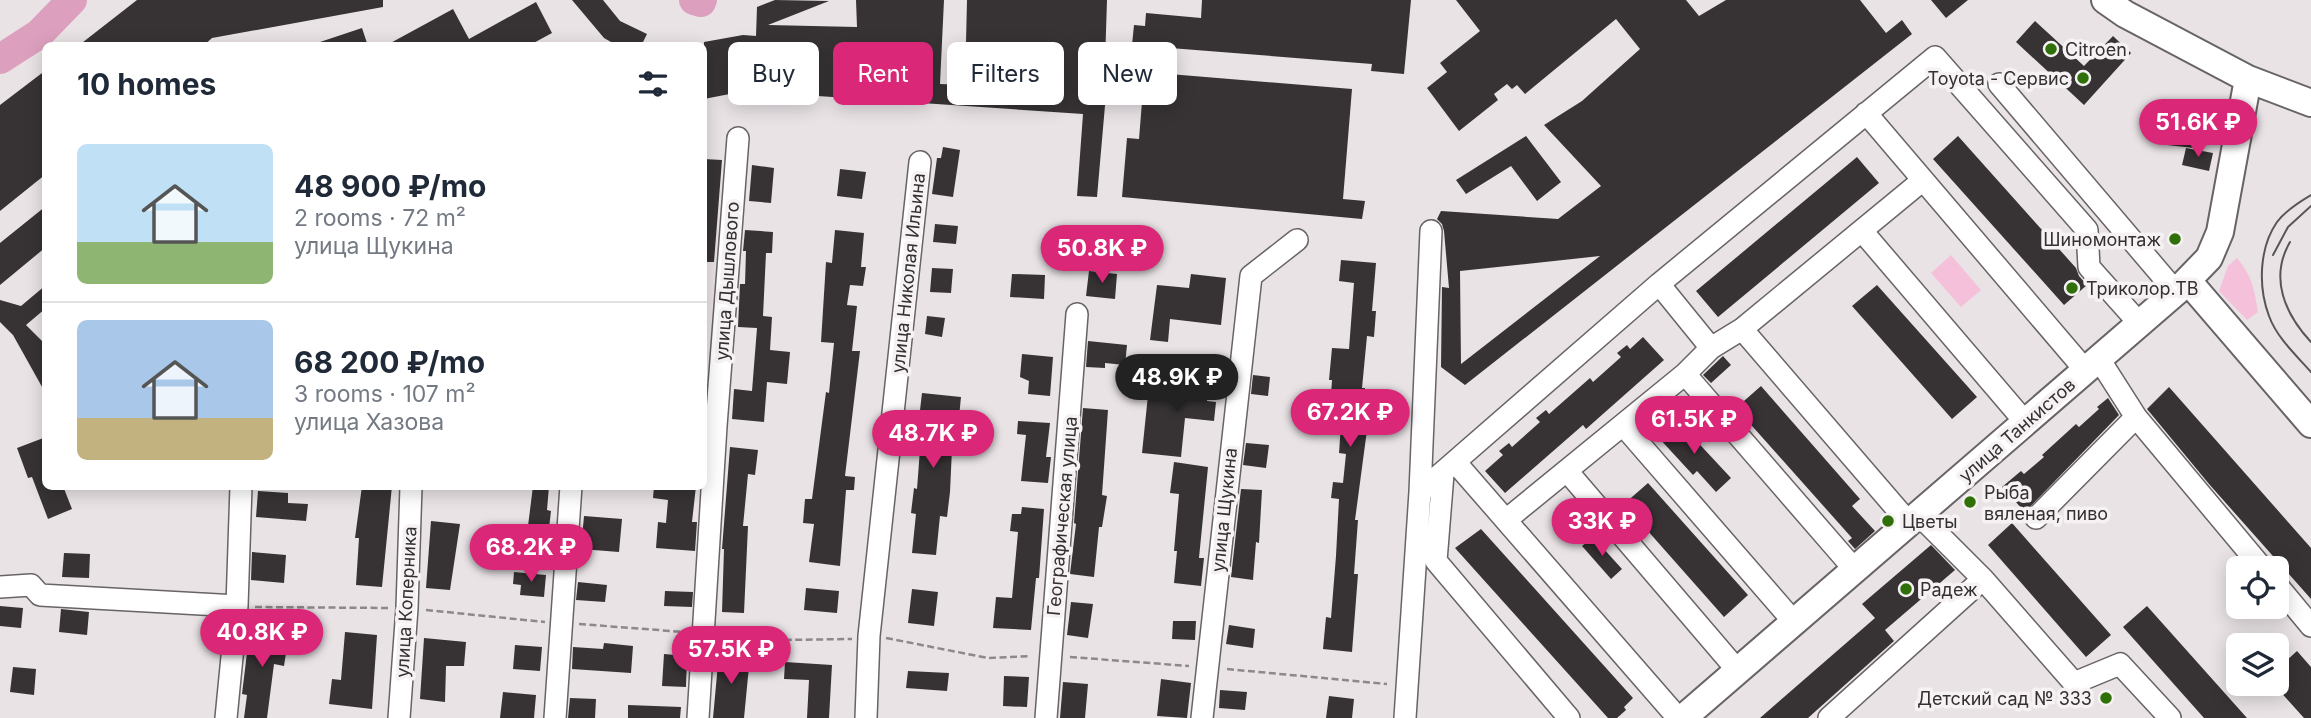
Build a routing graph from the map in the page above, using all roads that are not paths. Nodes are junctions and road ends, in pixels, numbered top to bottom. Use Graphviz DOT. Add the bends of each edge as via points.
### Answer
graph roads {
  1 [pos="2105,0"];
  2 [pos="2248,79"];
  3 [pos="1999,84"];
  4 [pos="2311,103"];
  5 [pos="1866,113"];
  6 [pos="738,138"];
  7 [pos="920,162"];
  8 [pos="1923,180"];
  9 [pos="1431,231"];
  10 [pos="1862,232"];
  11 [pos="1297,240"];
  12 [pos="1659,284"];
  13 [pos="2182,287"];
  14 [pos="1077,314"];
  15 [pos="2139,323"];
  16 [pos="1742,329"];
  17 [pos="1711,348"];
  18 [pos="2092,365"];
  19 [pos="1685,373"];
  20 [pos="2136,417"];
  21 [pos="2026,423"];
  22 [pos="2311,424"];
  23 [pos="1623,425"];
  24 [pos="1449,468"];
  25 [pos="1567,471"];
  26 [pos="241,490"];
  27 [pos="411,490"];
  28 [pos="571,490"];
  29 [pos="1420,492"];
  30 [pos="2036,518"];
  31 [pos="1914,519"];
  32 [pos="1506,520"];
  33 [pos="2252,556"];
  34 [pos="1855,570"];
  35 [pos="1983,579"];
  36 [pos="0,587"];
  37 [pos="2289,599"];
  38 [pos="237,606"];
  39 [pos="1794,622"];
  40 [pos="2311,626"];
  41 [pos="1738,671"];
  42 [pos="226,718"];
  43 [pos="400,718"];
  44 [pos="555,718"];
  45 [pos="698,718"];
  46 [pos="866,718"];
  47 [pos="1046,718"];
  48 [pos="1202,718"];
  49 [pos="1405,718"];
  50 [pos="1569,718"];
  51 [pos="1678,718"];
  52 [pos="1683,718"];
  53 [pos="1829,718"];
  54 [pos="2170,718"];
  1 -- 2 [label="main road"];
  2 -- 4 [label="main road"];
  2 -- 13 [label="main road, улица Танкистов" via="2220,232 2208,258"];
  3 -- 13 [label="street"];
  5 -- 8 [label="street"];
  5 -- 12 [label="street"];
  5 -- 15 [label="street" via="1935,57 2087,230 2090,267"];
  6 -- 45 [label="street, улица Дышлового"];
  7 -- 46 [label="street, улица Николая Ильина" via="870,635"];
  8 -- 10 [label="street"];
  8 -- 18 [label="street"];
  9 -- 29 [label="street"];
  10 -- 16 [label="street"];
  10 -- 21 [label="street"];
  11 -- 48 [label="street, улица Щукина" via="1251,276"];
  12 -- 17 [label="street"];
  12 -- 24 [label="street"];
  13 -- 15 [label="main road, улица Танкистов"];
  13 -- 22 [label="main road"];
  14 -- 47 [label="street, Географическая улица"];
  15 -- 18 [label="main road, улица Танкистов"];
  16 -- 17 [label="street"];
  16 -- 31 [label="street"];
  17 -- 19 [label="street"];
  18 -- 20 [label="street"];
  18 -- 21 [label="main road, улица Танкистов"];
  19 -- 23 [label="street"];
  19 -- 34 [label="street"];
  20 -- 30 [label="street"];
  20 -- 33 [label="street"];
  21 -- 31 [label="main road, улица Танкистов"];
  23 -- 25 [label="street"];
  23 -- 39 [label="street"];
  24 -- 29 [label="street"];
  24 -- 32 [label="street"];
  24 -- 50 [label="street" via="1436,561"];
  25 -- 32 [label="street"];
  25 -- 41 [label="street"];
  26 -- 38 [label="street"];
  27 -- 43 [label="street, улица Коперника"];
  28 -- 44 [label="street"];
  29 -- 49 [label="street"];
  31 -- 34 [label="main road, улица Танкистов"];
  31 -- 35 [label="street"];
  32 -- 51 [label="street"];
  34 -- 39 [label="main road, улица Танкистов"];
  35 -- 53 [label="street"];
  35 -- 54 [label="street" via="2074,683 2120,664"];
  36 -- 38 [label="street" via="30,585 40,595"];
  37 -- 40 [label="street"];
  38 -- 42 [label="street"];
  39 -- 41 [label="main road, улица Танкистов"];
  41 -- 52 [label="main road, улица Танкистов"];
}
